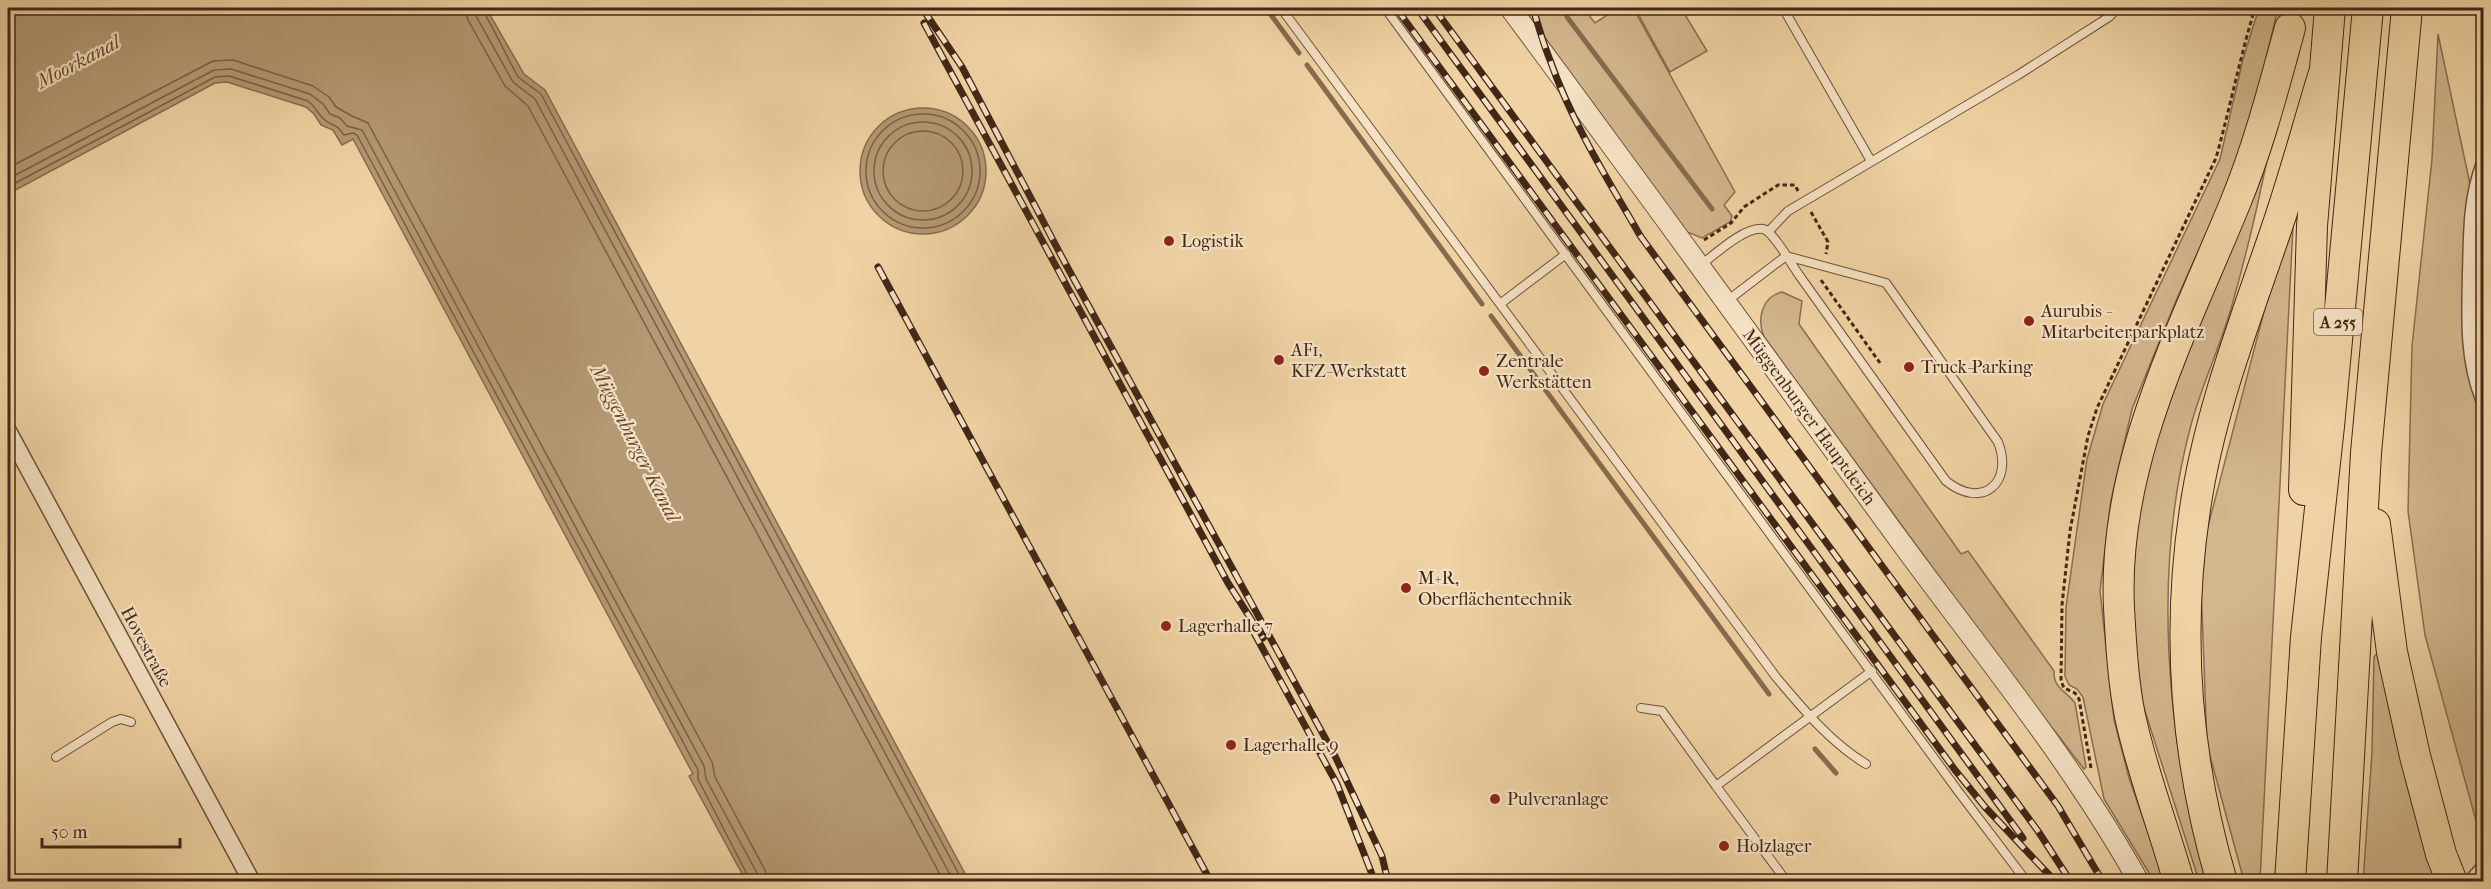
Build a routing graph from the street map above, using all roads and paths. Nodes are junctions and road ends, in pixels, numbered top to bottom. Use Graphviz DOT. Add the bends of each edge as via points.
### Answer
graph roads {
  1 [pos="1281,8"];
  2 [pos="1385,8"];
  3 [pos="1510,8"];
  4 [pos="1783,8"];
  5 [pos="2118,8"];
  6 [pos="2255,8"];
  7 [pos="2330,8"];
  8 [pos="2368,8"];
  9 [pos="2407,8"];
  10 [pos="2291,18"];
  11 [pos="2324,73"];
  12 [pos="1871,161"];
  13 [pos="2484,166"];
  14 [pos="1804,201"];
  15 [pos="1769,231"];
  16 [pos="1688,250"];
  17 [pos="1566,254"];
  18 [pos="1786,256"];
  19 [pos="1699,266"];
  20 [pos="1822,266"];
  21 [pos="1725,302"];
  22 [pos="1500,304"];
  23 [pos="2244,324"];
  24 [pos="1884,369"];
  25 [pos="2484,399"];
  26 [pos="8,431"];
  27 [pos="2366,453"];
  28 [pos="2306,637"];
  29 [pos="1872,671"];
  30 [pos="1641,708"];
  31 [pos="1810,717"];
  32 [pos="131,722"];
  33 [pos="56,757"];
  34 [pos="1866,764"];
  35 [pos="2091,771"];
  36 [pos="1716,786"];
  37 [pos="2484,869"];
  38 [pos="252,882"];
  39 [pos="1788,882"];
  40 [pos="2027,882"];
  41 [pos="2139,882"];
  42 [pos="2179,882"];
  43 [pos="2222,882"];
  44 [pos="2290,882"];
  45 [pos="2342,882"];
  46 [pos="2452,882"];
  47 [pos="2472,882"];
  1 -- 22 [label="lane"];
  2 -- 17 [label="lane"];
  3 -- 16 [label="street, Müggenburger Hauptdeich"];
  4 -- 12 [label="lane"];
  5 -- 12 [label="lane" via="2028,68"];
  6 -- 35 [label="path" via="2216,158 2097,408 2080,468 2062,605 2061,681 2079,699"];
  7 -- 11 [label="highway"];
  8 -- 28 [label="highway, A 255"];
  9 -- 27 [label="highway, A 255"];
  10 -- 23 [label="highway" via="2282,128 2269,213"];
  10 -- 42 [label="highway" via="2253,157 2165,371 2136,461 2126,507 2119,606 2130,715"];
  11 -- 23 [label="highway"];
  11 -- 28 [label="highway" via="2311,272 2302,531"];
  12 -- 14 [label="lane"];
  13 -- 25 [label="street" via="2472,219 2470,328 2474,365"];
  14 -- 15 [label="lane"];
  14 -- 16 [label="path" via="1795,185 1778,185 1744,207 1731,223"];
  14 -- 20 [label="path" via="1828,242"];
  15 -- 18 [label="lane"];
  15 -- 19 [label="lane" via="1750,231"];
  16 -- 19 [label="street, Müggenburger Hauptdeich"];
  17 -- 22 [label="lane"];
  17 -- 29 [label="lane"];
  18 -- 20 [label="lane"];
  18 -- 20 [label="lane" via="1946,482 1971,495 1995,484 2004,458 1998,442 1886,283"];
  18 -- 21 [label="lane"];
  19 -- 21 [label="street, Müggenburger Hauptdeich"];
  20 -- 24 [label="path" via="1819,277"];
  21 -- 41 [label="street, Müggenburger Hauptdeich" via="2039,725 2108,826"];
  22 -- 31 [label="lane" via="1776,677"];
  23 -- 43 [label="highway" via="2208,443 2195,507 2185,604 2189,719 2196,772"];
  26 -- 38 [label="street, Hovestraße"];
  27 -- 45 [label="highway, A 255"];
  27 -- 46 [label="highway" via="2392,652 2441,854"];
  28 -- 44 [label="highway, A 255"];
  29 -- 31 [label="lane"];
  29 -- 40 [label="lane"];
  30 -- 36 [label="lane" via="1662,711"];
  31 -- 34 [label="lane" via="1848,753"];
  31 -- 36 [label="lane"];
  32 -- 33 [label="lane" via="112,722"];
  36 -- 39 [label="lane"];
  37 -- 47 [label="street"];
}
